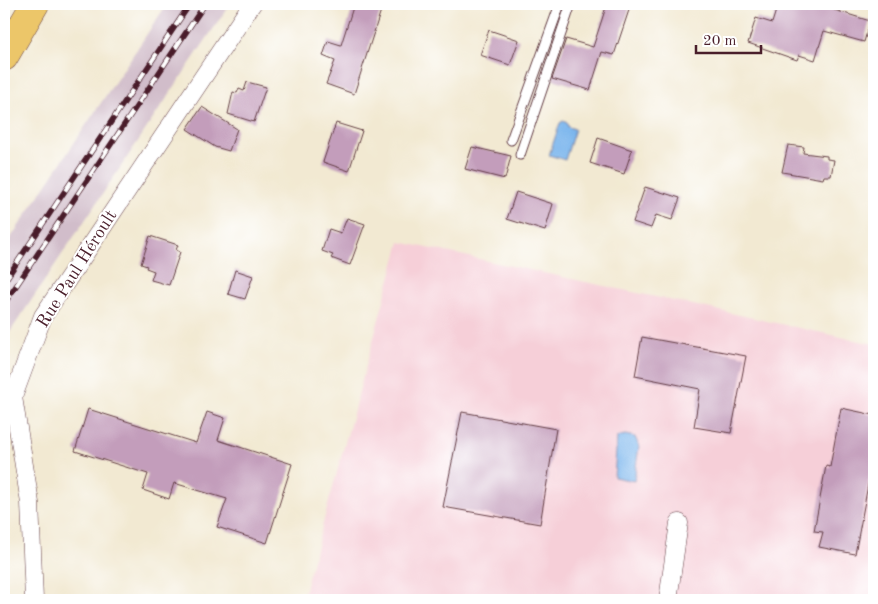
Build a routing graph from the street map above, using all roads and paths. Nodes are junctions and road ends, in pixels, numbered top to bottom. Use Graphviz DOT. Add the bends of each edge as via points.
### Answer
graph roads {
  1 [pos="26,4"];
  2 [pos="33,4"];
  3 [pos="252,4"];
  4 [pos="560,4"];
  5 [pos="571,4"];
  6 [pos="4,22"];
  7 [pos="4,36"];
  8 [pos="4,57"];
  9 [pos="512,140"];
  10 [pos="520,155"];
  11 [pos="679,523"];
  12 [pos="34,600"];
  13 [pos="668,600"];
  1 -- 6 [label="main road"];
  2 -- 7 [label="main road"];
  2 -- 8 [label="main road"];
  3 -- 12 [label="street, Rue Paul Héroult" via="43,316 12,397 30,503"];
  4 -- 9 [label="lane"];
  5 -- 10 [label="lane"];
  11 -- 13 [label="street"];
}
